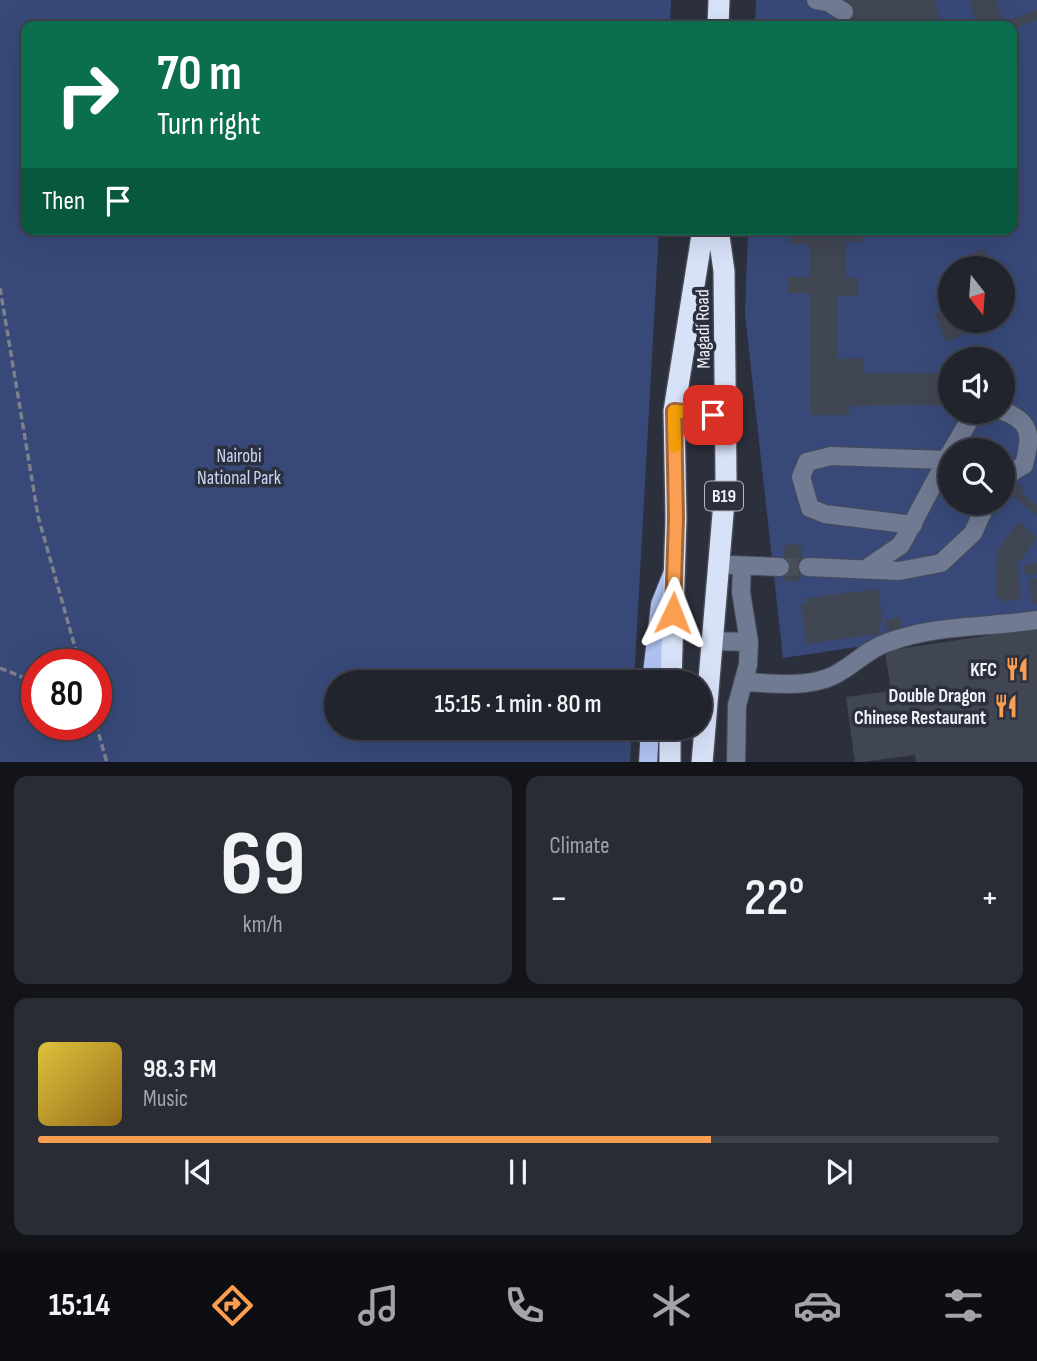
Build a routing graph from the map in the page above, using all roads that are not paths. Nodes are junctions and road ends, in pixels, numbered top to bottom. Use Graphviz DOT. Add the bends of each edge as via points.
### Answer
graph roads {
  1 [pos="719,0"];
  2 [pos="816,0"];
  3 [pos="844,12"];
  4 [pos="718,21"];
  5 [pos="702,235"];
  6 [pos="719,235"];
  7 [pos="674,411"];
  8 [pos="727,417"];
  9 [pos="1015,417"];
  10 [pos="938,454"];
  11 [pos="1015,470"];
  12 [pos="938,476"];
  13 [pos="981,515"];
  14 [pos="913,525"];
  15 [pos="731,565"];
  16 [pos="780,567"];
  17 [pos="808,567"];
  18 [pos="867,568"];
  19 [pos="674,570"];
  20 [pos="1037,620"];
  21 [pos="711,641"];
  22 [pos="749,642"];
  23 [pos="652,670"];
  24 [pos="671,670"];
  25 [pos="743,682"];
  26 [pos="649,740"];
  27 [pos="670,740"];
  28 [pos="648,762"];
  29 [pos="670,762"];
  30 [pos="702,762"];
  31 [pos="736,762"];
  1 -- 4 [label="highway"];
  2 -- 3 [label="lane"];
  5 -- 7 [label="highway, Magadi Road / B19"];
  6 -- 8 [label="highway, Magadi Road / B19" via="724,271"];
  7 -- 8 [label="highway"];
  7 -- 19 [label="highway, Magadi Road / B19"];
  8 -- 15 [label="highway, Magadi Road / B19"];
  9 -- 11 [label="lane" via="1027,428 1028,448 1024,465"];
  10 -- 14 [label="lane" via="831,456 807,461 801,477 810,508"];
  12 -- 14 [label="lane"];
  13 -- 18 [label="lane" via="973,533 941,563 899,571"];
  14 -- 18 [label="lane" via="901,545"];
  15 -- 16 [label="lane"];
  15 -- 21 [label="highway, Magadi Road / B19"];
  15 -- 22 [label="lane" via="741,592"];
  17 -- 18 [label="lane"];
  19 -- 23 [label="main road" via="660,604"];
  19 -- 24 [label="highway, Magadi Road / B19"];
  20 -- 25 [label="lane" via="934,629 868,650 827,679 802,684"];
  21 -- 22 [label="lane"];
  21 -- 30 [label="highway, Magadi Road / B19"];
  22 -- 25 [label="lane"];
  25 -- 31 [label="lane" via="737,705"];
  26 -- 28 [label="main road"];
  27 -- 29 [label="highway"];
}
